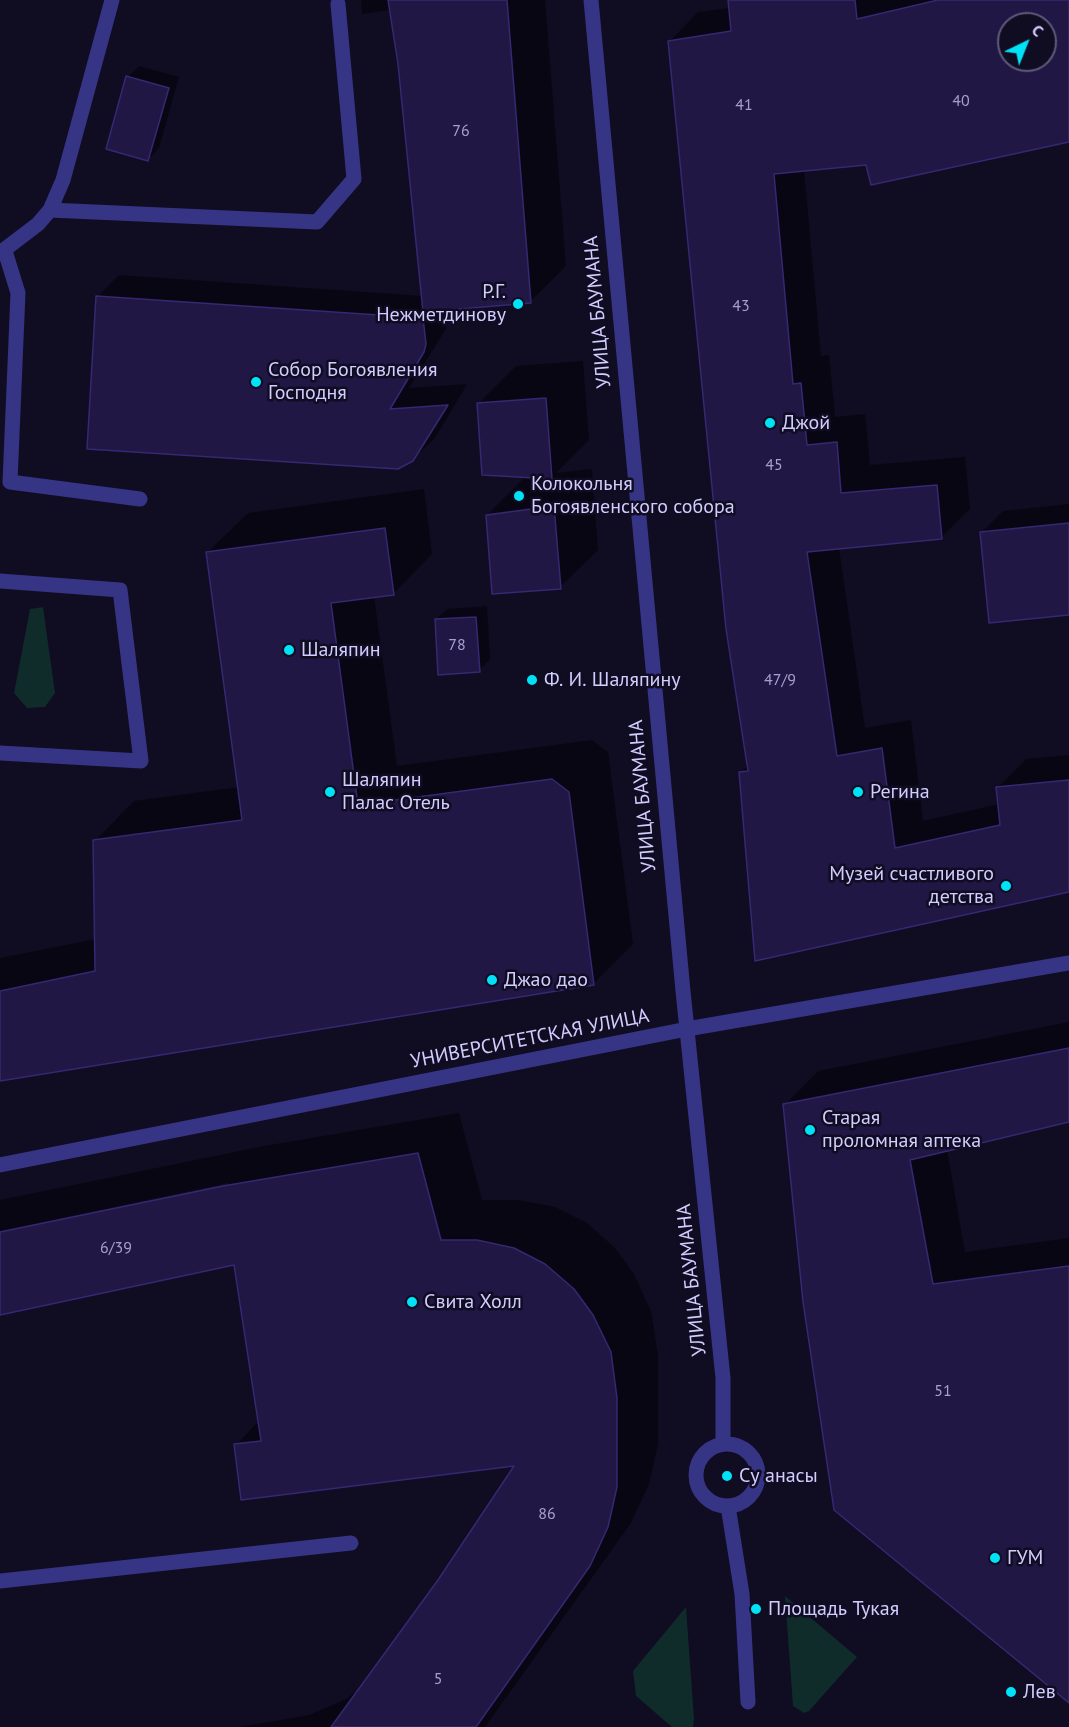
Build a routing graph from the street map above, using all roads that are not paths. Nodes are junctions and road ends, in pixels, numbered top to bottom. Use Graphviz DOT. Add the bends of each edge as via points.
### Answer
graph roads {
  1 [pos="112,0"];
  2 [pos="591,0"];
  3 [pos="338,4"];
  4 [pos="50,210"];
  5 [pos="3,252"];
  6 [pos="140,499"];
  7 [pos="0,581"];
  8 [pos="0,753"];
  9 [pos="1069,963"];
  10 [pos="687,1029"];
  11 [pos="0,1165"];
  12 [pos="723,1444"];
  13 [pos="728,1506"];
  14 [pos="351,1544"];
  15 [pos="0,1581"];
  16 [pos="748,1701"];
  1 -- 4 [label="street" via="63,180"];
  2 -- 10 [label="street, УЛИЦА БАУМАНА"];
  3 -- 4 [label="street" via="354,179 317,222"];
  4 -- 5 [label="street"];
  5 -- 6 [label="street" via="18,293 10,482"];
  7 -- 8 [label="street" via="120,590 141,761"];
  9 -- 10 [label="street, УНИВЕРСИТЕТСКАЯ УЛИЦА"];
  10 -- 11 [label="street, УНИВЕРСИТЕТСКАЯ УЛИЦА"];
  10 -- 12 [label="street, УЛИЦА БАУМАНА" via="723,1378"];
  12 -- 13 [label="street" via="704,1455 696,1477 706,1497"];
  12 -- 13 [label="street" via="748,1452 758,1474 753,1493"];
  13 -- 16 [label="street" via="742,1593"];
  14 -- 15 [label="street"];
}
